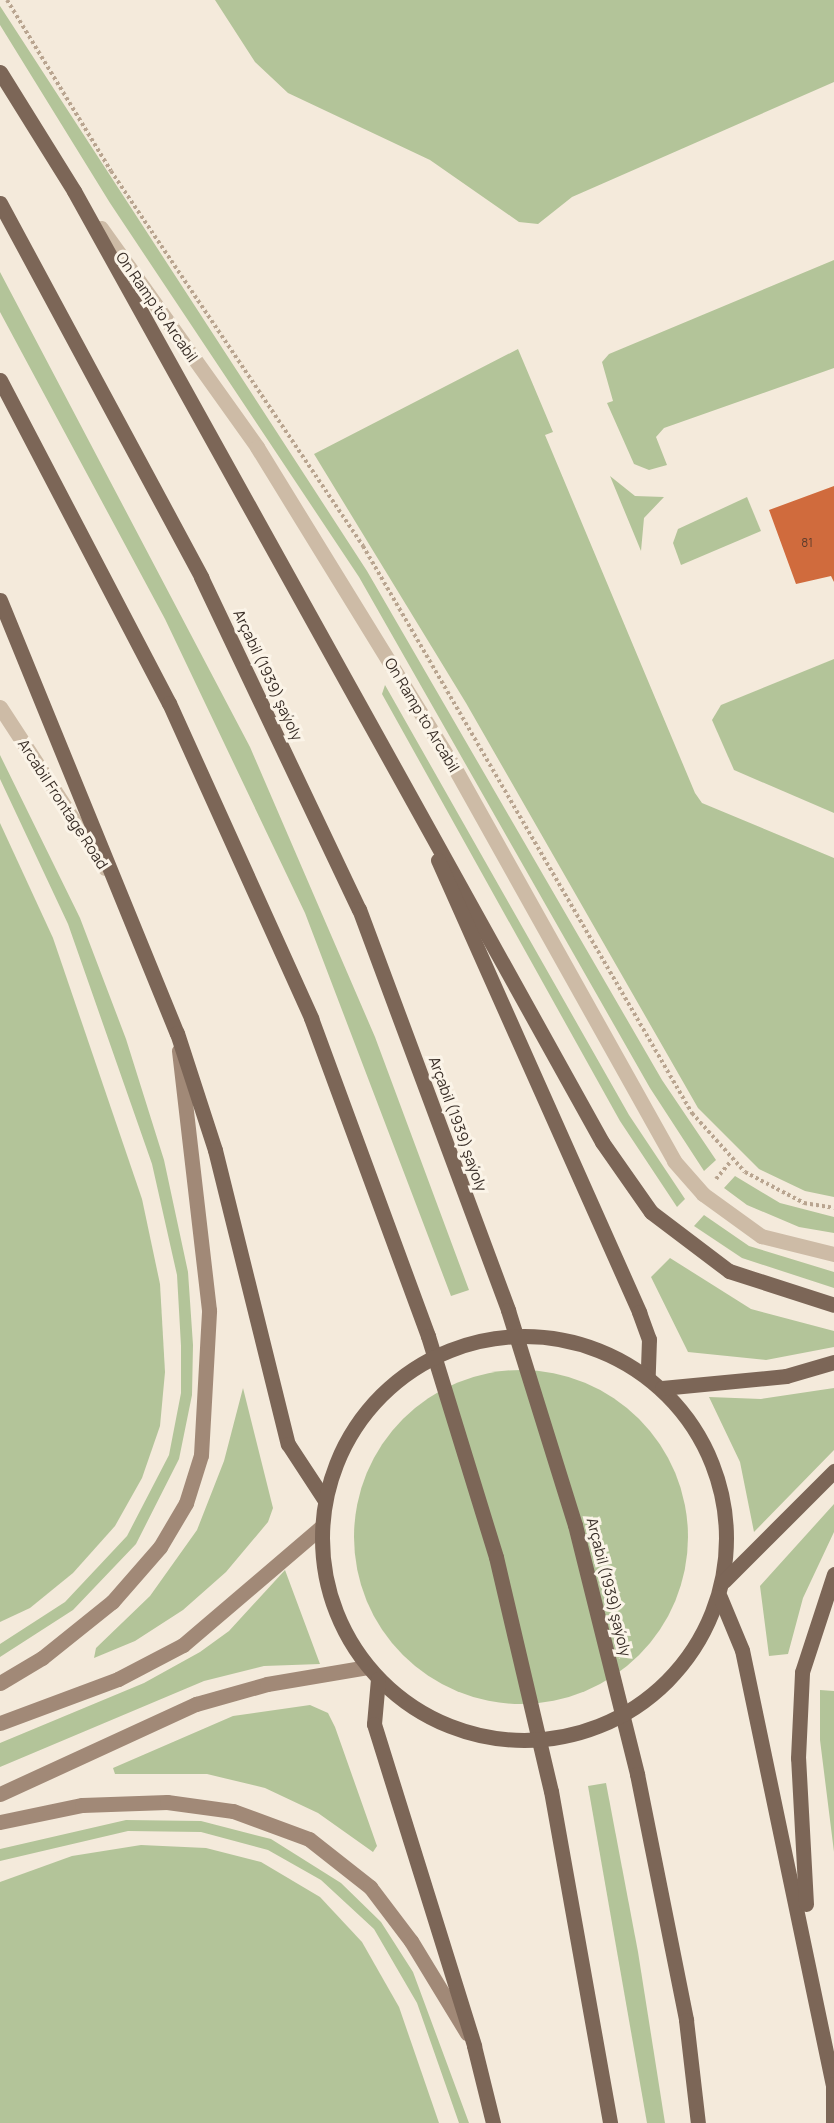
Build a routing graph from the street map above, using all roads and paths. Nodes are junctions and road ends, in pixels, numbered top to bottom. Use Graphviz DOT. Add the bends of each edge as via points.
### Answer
graph roads {
  1 [pos="7,0"];
  2 [pos="0,72"];
  3 [pos="74,191"];
  4 [pos="0,203"];
  5 [pos="0,380"];
  6 [pos="0,600"];
  7 [pos="0,707"];
  8 [pos="397,768"];
  9 [pos="126,900"];
  10 [pos="177,1033"];
  11 [pos="834,1208"];
  12 [pos="834,1254"];
  13 [pos="834,1305"];
  14 [pos="834,1362"];
  15 [pos="648,1377"];
  16 [pos="662,1388"];
  17 [pos="834,1471"];
  18 [pos="324,1499"];
  19 [pos="321,1527"];
  20 [pos="834,1574"];
  21 [pos="724,1581"];
  22 [pos="720,1597"];
  23 [pos="373,1673"];
  24 [pos="0,1683"];
  25 [pos="0,1723"];
  26 [pos="0,1794"];
  27 [pos="0,1822"];
  28 [pos="809,1952"];
  29 [pos="474,2046"];
  30 [pos="833,2088"];
  31 [pos="493,2123"];
  32 [pos="610,2123"];
  33 [pos="698,2123"];
  34 [pos="833,2123"];
  1 -- 11 [label="path" via="111,171 363,546 692,1113 745,1173 804,1203"];
  2 -- 3 [label="main road"];
  3 -- 8 [label="main road" via="230,478"];
  3 -- 12 [label="street, On Ramp to Arcabil" via="263,457 453,765 674,1161 703,1194 761,1236"];
  4 -- 33 [label="main road, Arçabil (1939) şaýoly" via="201,577 359,909 508,1310 575,1526 637,1774 686,2020"];
  5 -- 32 [label="main road" via="169,703 306,1007 428,1336 496,1557 550,1791"];
  6 -- 9 [label="main road"];
  7 -- 9 [label="street, Arcabil Frontage Road"];
  8 -- 13 [label="main road" via="602,1142 651,1212 729,1271"];
  8 -- 15 [label="main road" via="639,1312 650,1339"];
  9 -- 10 [label="main road"];
  10 -- 18 [label="main road" via="215,1150 288,1444"];
  10 -- 24 [label="main road" via="209,1310 201,1455 186,1503 160,1547 112,1602 42,1658"];
  14 -- 16 [label="main road" via="786,1376"];
  15 -- 16 [label="main road"];
  15 -- 18 [label="main road" via="597,1347 539,1335 481,1338 425,1359 379,1395 344,1443"];
  16 -- 21 [label="main road" via="696,1429 719,1477 728,1528"];
  17 -- 21 [label="main road"];
  18 -- 19 [label="main road"];
  19 -- 23 [label="main road" via="332,1602"];
  19 -- 25 [label="main road" via="183,1645 118,1678"];
  20 -- 28 [label="main road" via="802,1672 798,1758"];
  21 -- 22 [label="main road"];
  22 -- 23 [label="main road" via="688,1660 646,1700 573,1737 502,1741 434,1720"];
  22 -- 28 [label="main road" via="742,1650"];
  23 -- 26 [label="main road" via="267,1684 196,1704"];
  23 -- 29 [label="main road" via="374,1724"];
  27 -- 29 [label="main road" via="82,1805 168,1802 233,1811 309,1839 370,1887 411,1941"];
  28 -- 30 [label="main road"];
  29 -- 31 [label="main road"];
  30 -- 34 [label="main road"];
}
